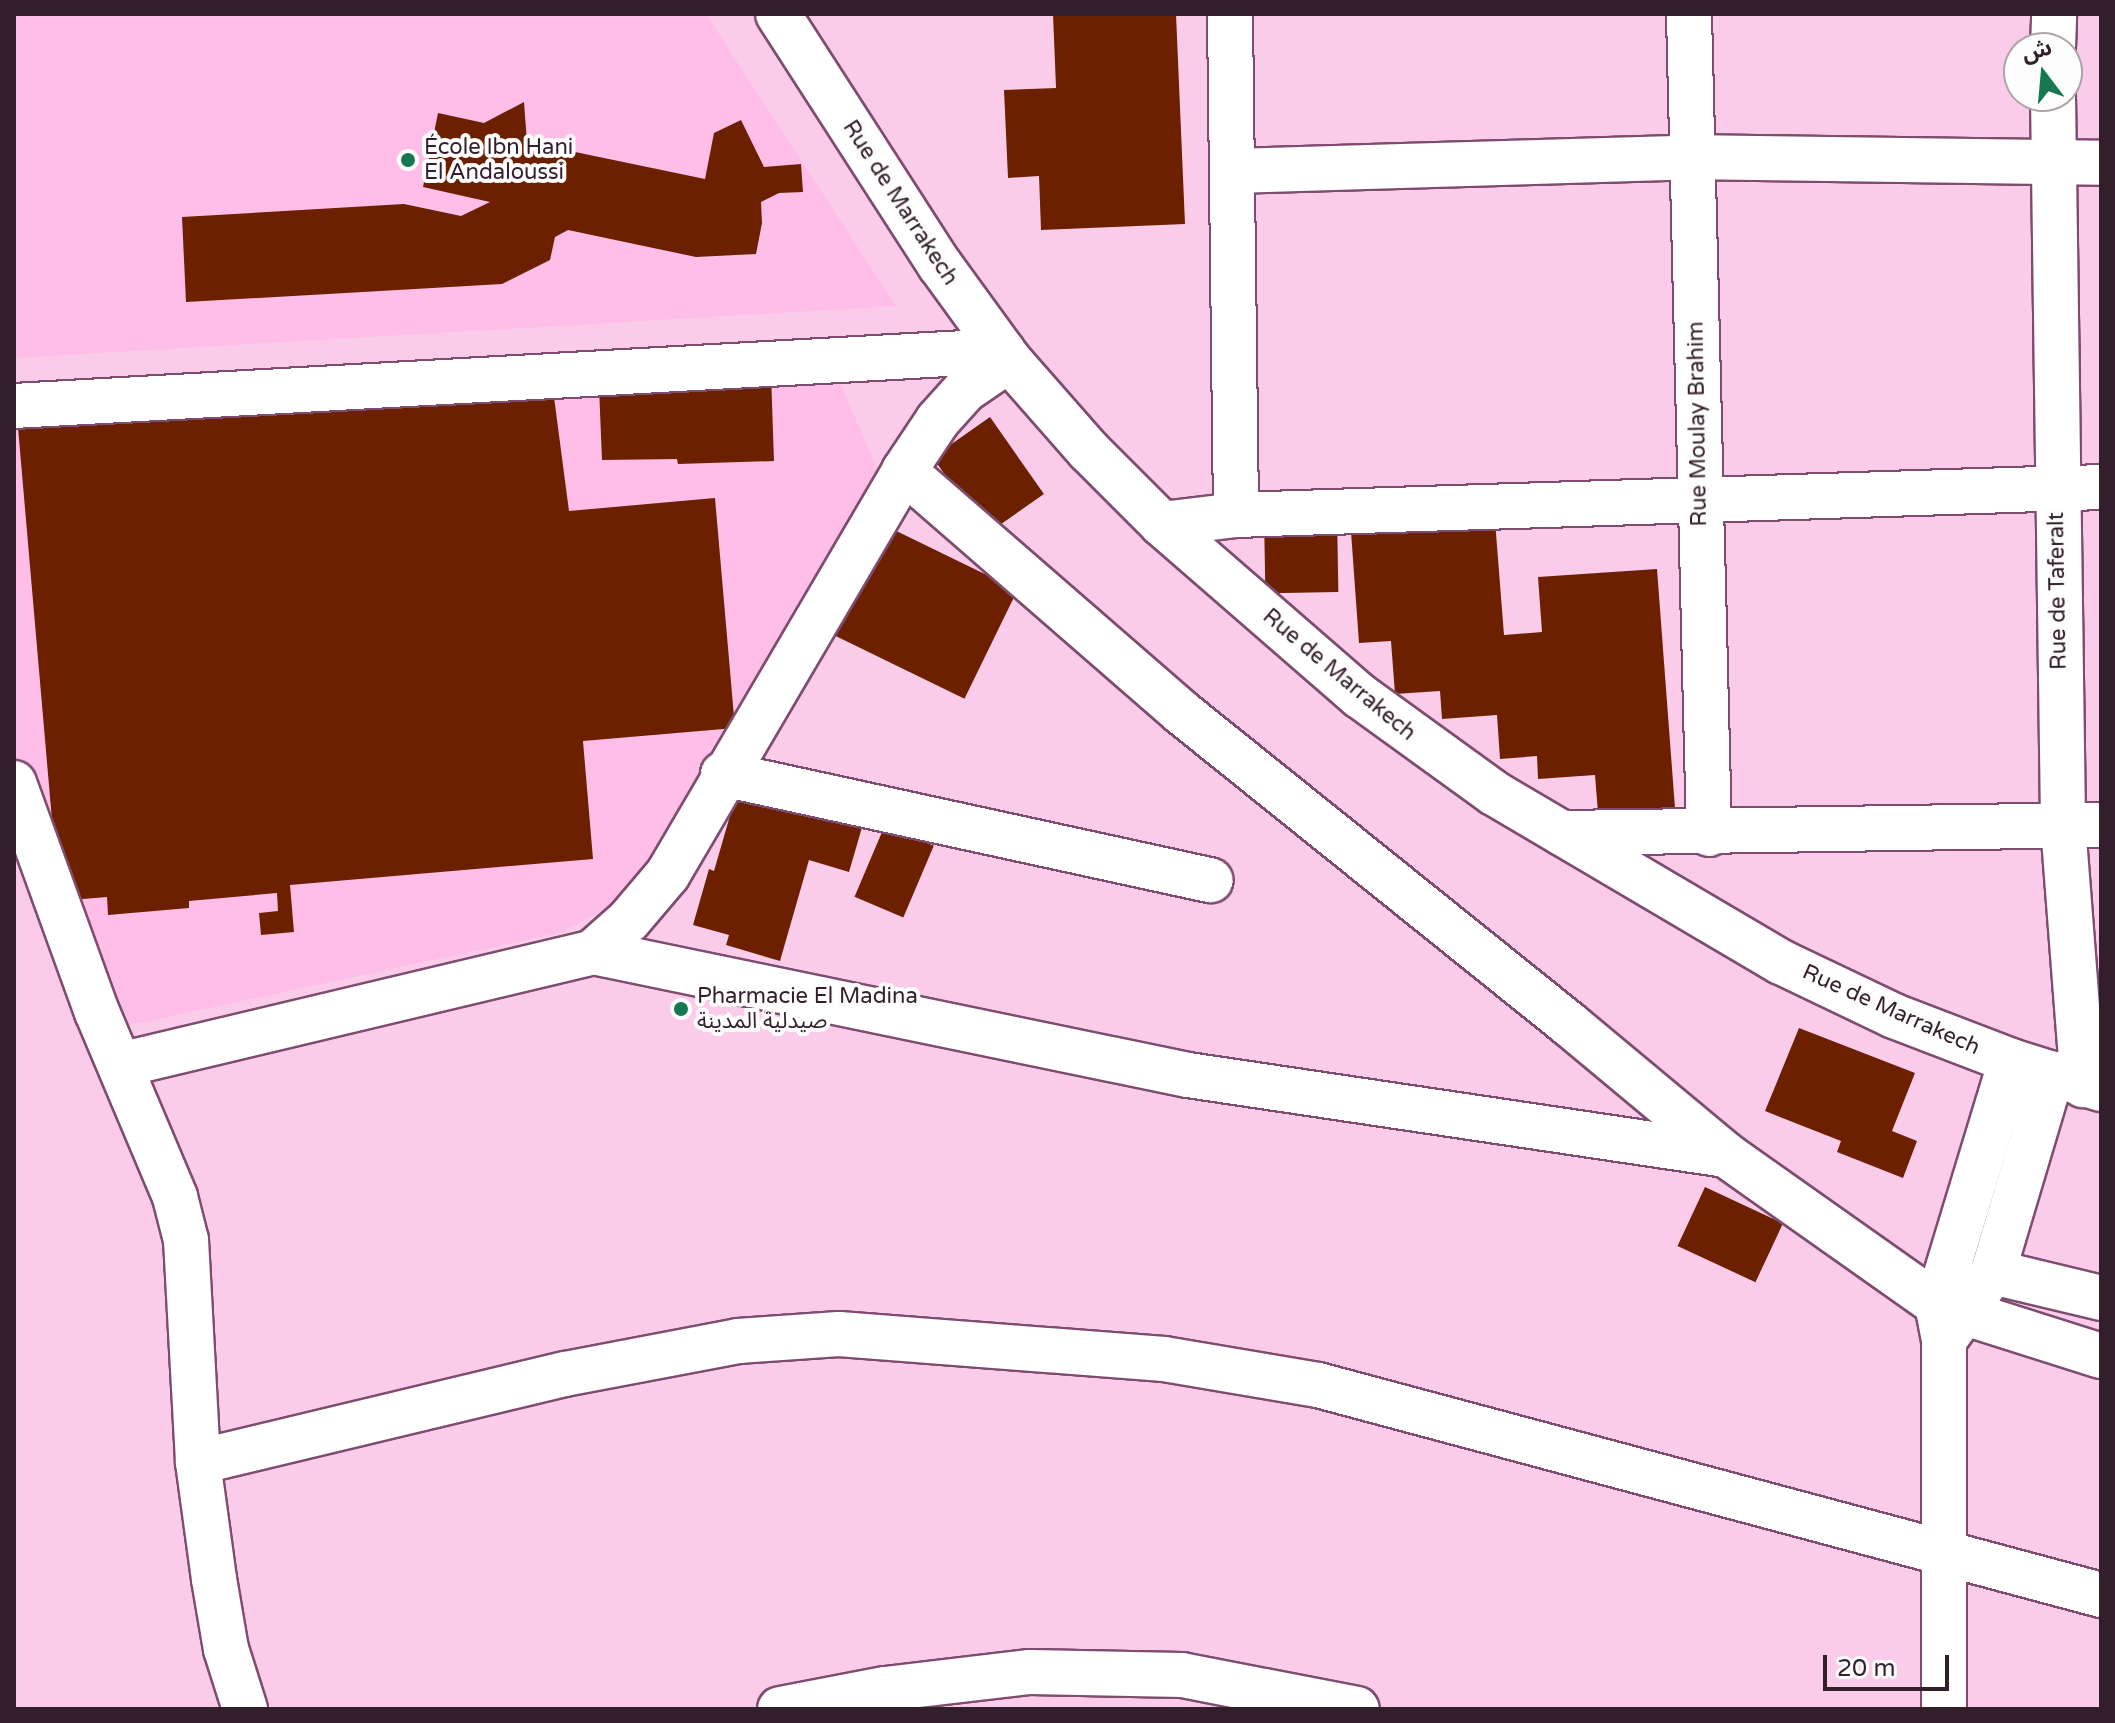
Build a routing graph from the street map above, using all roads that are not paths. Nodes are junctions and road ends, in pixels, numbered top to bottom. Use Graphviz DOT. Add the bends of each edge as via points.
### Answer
graph roads {
  1 [pos="778,14"];
  2 [pos="1230,14"];
  3 [pos="1689,14"];
  4 [pos="2053,112"];
  5 [pos="1692,157"];
  6 [pos="2054,163"];
  7 [pos="2101,163"];
  8 [pos="1233,171"];
  9 [pos="1006,355"];
  10 [pos="14,406"];
  11 [pos="904,471"];
  12 [pos="2056,486"];
  13 [pos="2101,487"];
  14 [pos="1700,499"];
  15 [pos="1236,515"];
  16 [pos="1162,524"];
  17 [pos="723,774"];
  18 [pos="14,783"];
  19 [pos="2082,825"];
  20 [pos="1562,833"];
  21 [pos="1709,834"];
  22 [pos="1211,880"];
  23 [pos="593,952"];
  24 [pos="2011,1061"];
  25 [pos="120,1065"];
  26 [pos="2079,1083"];
  27 [pos="1726,1155"];
  28 [pos="1993,1272"];
  29 [pos="2101,1298"];
  30 [pos="1949,1319"];
  31 [pos="2101,1356"];
  32 [pos="198,1462"];
  33 [pos="1942,1551"];
  34 [pos="2101,1595"];
  35 [pos="245,1709"];
  36 [pos="780,1709"];
  37 [pos="1357,1709"];
  38 [pos="1944,1709"];
  1 -- 9 [label="street, Rue de Marrakech" via="940,265"];
  2 -- 8 [label="street"];
  3 -- 5 [label="street, Rue Moulay Brahim"];
  4 -- 6 [label="street, Rue de Taferalt"];
  5 -- 6 [label="street"];
  5 -- 8 [label="street"];
  5 -- 14 [label="street, Rue Moulay Brahim"];
  6 -- 7 [label="street"];
  6 -- 12 [label="street, Rue de Taferalt"];
  8 -- 15 [label="street"];
  9 -- 10 [label="street"];
  9 -- 11 [label="street" via="938,420"];
  9 -- 16 [label="street, Rue de Marrakech" via="1088,450"];
  11 -- 17 [label="street"];
  11 -- 27 [label="street" via="1181,712"];
  12 -- 13 [label="street"];
  12 -- 14 [label="street"];
  12 -- 19 [label="street, Rue de Taferalt"];
  14 -- 15 [label="street"];
  14 -- 21 [label="street, Rue Moulay Brahim"];
  15 -- 16 [label="street"];
  16 -- 20 [label="street, Rue de Marrakech" via="1360,696 1494,793"];
  17 -- 22 [label="street"];
  17 -- 23 [label="street" via="668,874"];
  18 -- 25 [label="street"];
  19 -- 21 [label="street"];
  19 -- 26 [label="street, Rue de Taferalt"];
  20 -- 21 [label="street"];
  20 -- 24 [label="street, Rue de Marrakech" via="1781,962 1894,1016"];
  23 -- 25 [label="street"];
  23 -- 27 [label="street" via="1188,1075"];
  24 -- 26 [label="street, Rue de Marrakech"];
  24 -- 30 [label="street"];
  25 -- 32 [label="street" via="160,1155 186,1240"];
  26 -- 28 [label="street"];
  27 -- 30 [label="street"];
  28 -- 29 [label="street"];
  28 -- 30 [label="street"];
  30 -- 31 [label="street"];
  30 -- 33 [label="street"];
  32 -- 33 [label="street" via="565,1374 738,1341 839,1334 1164,1359 1318,1385"];
  32 -- 35 [label="street" via="226,1649"];
  33 -- 34 [label="street"];
  33 -- 38 [label="street"];
  36 -- 37 [label="street" via="885,1689 1030,1672 1182,1675"];
}
